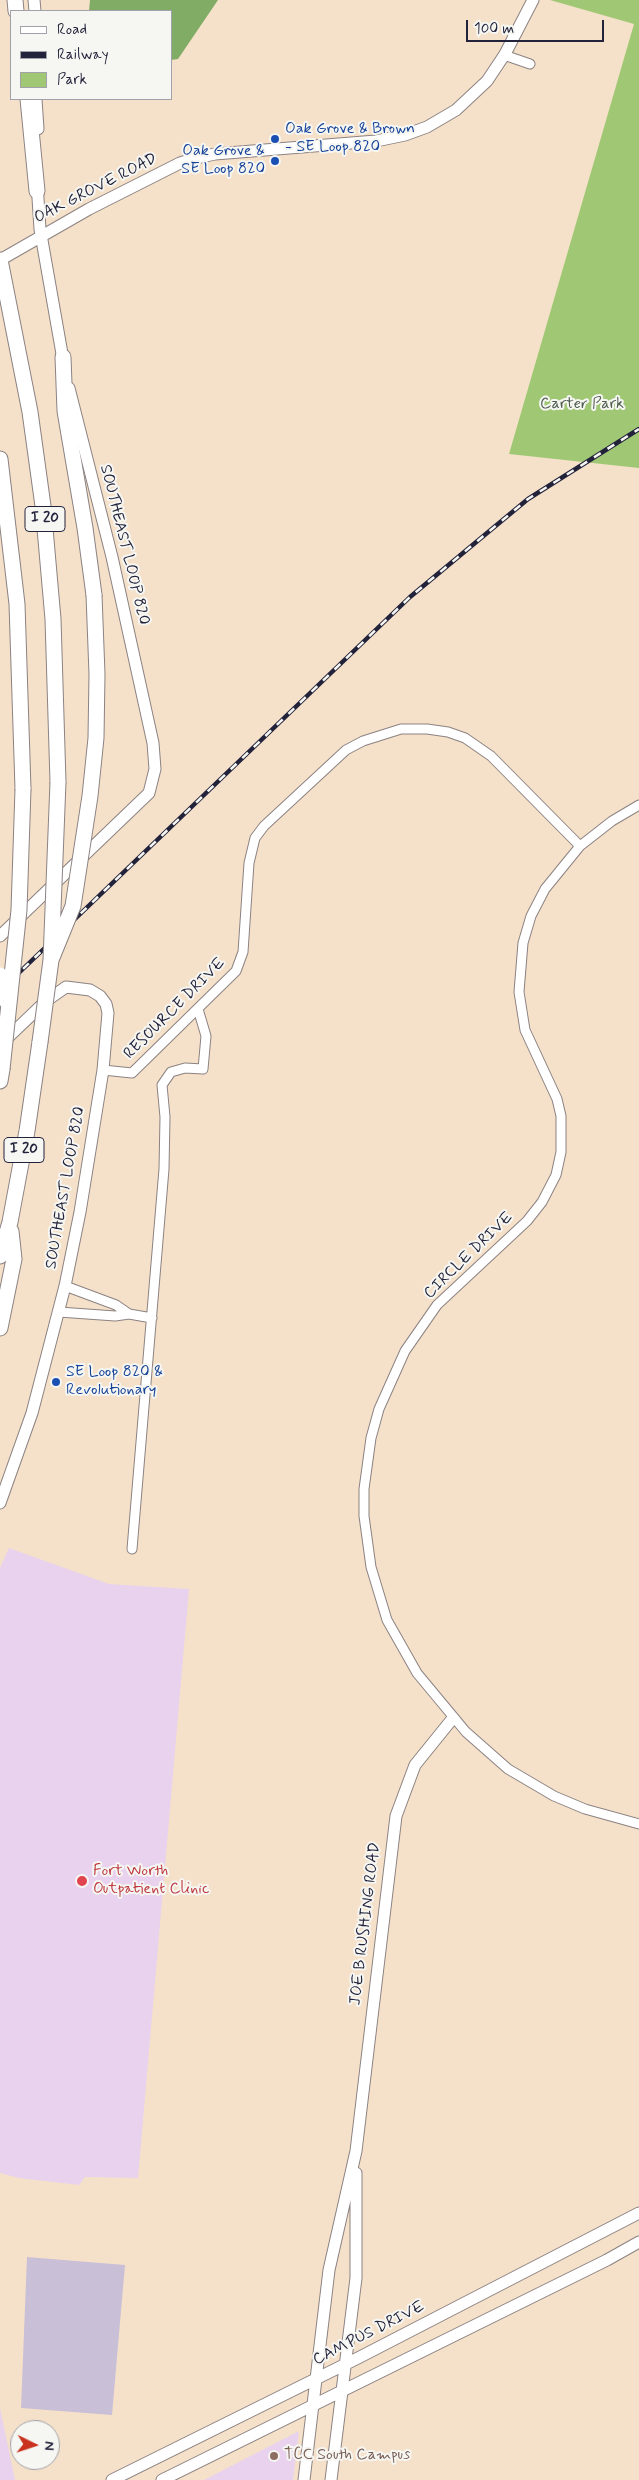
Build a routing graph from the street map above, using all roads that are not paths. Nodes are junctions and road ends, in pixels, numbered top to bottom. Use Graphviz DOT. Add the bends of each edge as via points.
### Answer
graph roads {
  1 [pos="533,0"];
  2 [pos="504,55"];
  3 [pos="530,64"];
  4 [pos="28,100"];
  5 [pos="36,100"];
  6 [pos="37,190"];
  7 [pos="41,236"];
  8 [pos="0,260"];
  9 [pos="63,357"];
  10 [pos="0,459"];
  11 [pos="639,805"];
  12 [pos="580,846"];
  13 [pos="0,936"];
  14 [pos="51,960"];
  15 [pos="0,974"];
  16 [pos="198,1009"];
  17 [pos="9,1014"];
  18 [pos="0,1045"];
  19 [pos="103,1070"];
  20 [pos="1,1075"];
  21 [pos="10,1222"];
  22 [pos="0,1256"];
  23 [pos="65,1286"];
  24 [pos="59,1312"];
  25 [pos="129,1314"];
  26 [pos="152,1318"];
  27 [pos="0,1328"];
  28 [pos="0,1503"];
  29 [pos="132,1549"];
  30 [pos="453,1718"];
  31 [pos="639,1824"];
  32 [pos="356,2151"];
  33 [pos="638,2216"];
  34 [pos="639,2242"];
  35 [pos="346,2364"];
  36 [pos="316,2380"];
  37 [pos="342,2391"];
  38 [pos="313,2404"];
  39 [pos="112,2480"];
  40 [pos="162,2480"];
  41 [pos="304,2480"];
  42 [pos="331,2480"];
  1 -- 2 [label="main road, OAK GROVE ROAD"];
  2 -- 3 [label="street"];
  2 -- 7 [label="main road, OAK GROVE ROAD" via="471,98 427,127 376,141 196,158 128,189"];
  4 -- 6 [label="highway"];
  5 -- 6 [label="main road, SOUTHEAST LOOP 820"];
  6 -- 7 [label="main road, SOUTHEAST LOOP 820"];
  7 -- 8 [label="main road, OAK GROVE ROAD"];
  7 -- 9 [label="main road, SOUTHEAST LOOP 820"];
  8 -- 14 [label="highway, I 20, bridge" via="30,412 43,506 55,649 58,782"];
  9 -- 13 [label="main road, SOUTHEAST LOOP 820" via="75,417 114,566 153,743 155,769 149,793"];
  9 -- 14 [label="highway, bridge" via="65,411 94,595 98,674 90,796 73,906"];
  10 -- 17 [label="highway, I 20, bridge" via="17,604 22,696 19,910"];
  11 -- 12 [label="street, CIRCLE DRIVE"];
  12 -- 16 [label="street, RESOURCE DRIVE" via="491,756 465,738 427,729 400,729 363,741 346,750 255,838 249,863 241,961 236,972"];
  12 -- 30 [label="street, CIRCLE DRIVE" via="545,889 531,916 523,943 518,992 525,1030 561,1116 561,1152 556,1175 542,1202 527,1221 456,1286 414,1335 379,1409 367,1462 366,1543 378,1594 401,1648 416,1673"];
  14 -- 21 [label="highway, I 20, bridge" via="27,1131"];
  15 -- 17 [label="highway, bridge"];
  16 -- 19 [label="street, RESOURCE DRIVE" via="132,1073"];
  16 -- 26 [label="street" via="206,1036 203,1070 185,1068 171,1072 162,1085 164,1169"];
  17 -- 20 [label="highway, I 20, bridge"];
  18 -- 19 [label="main road, SOUTHEAST LOOP 820" via="56,993 66,987 90,990 106,1004 108,1014"];
  19 -- 23 [label="main road, SOUTHEAST LOOP 820"];
  21 -- 22 [label="highway, I 20"];
  21 -- 27 [label="highway" via="14,1259"];
  23 -- 24 [label="main road, SOUTHEAST LOOP 820"];
  23 -- 25 [label="street" via="116,1305"];
  24 -- 25 [label="street"];
  24 -- 28 [label="main road, SOUTHEAST LOOP 820" via="32,1413"];
  25 -- 26 [label="street"];
  26 -- 29 [label="street"];
  30 -- 31 [label="street, CIRCLE DRIVE" via="486,1751 526,1781 585,1809"];
  30 -- 32 [label="main road, JOE B RUSHING ROAD" via="415,1765 396,1816"];
  32 -- 35 [label="main road, JOE B RUSHING ROAD" via="356,2278"];
  32 -- 36 [label="main road, JOE B RUSHING ROAD" via="329,2270"];
  33 -- 35 [label="main road, CAMPUS DRIVE"];
  34 -- 37 [label="main road"];
  35 -- 36 [label="main road, CAMPUS DRIVE"];
  35 -- 37 [label="main road, JOE B RUSHING ROAD"];
  36 -- 38 [label="main road, JOE B RUSHING ROAD"];
  36 -- 39 [label="main road, CAMPUS DRIVE"];
  37 -- 38 [label="main road"];
  37 -- 42 [label="main road, JOE B RUSHING ROAD"];
  38 -- 40 [label="main road"];
  38 -- 41 [label="main road, JOE B RUSHING ROAD"];
}
